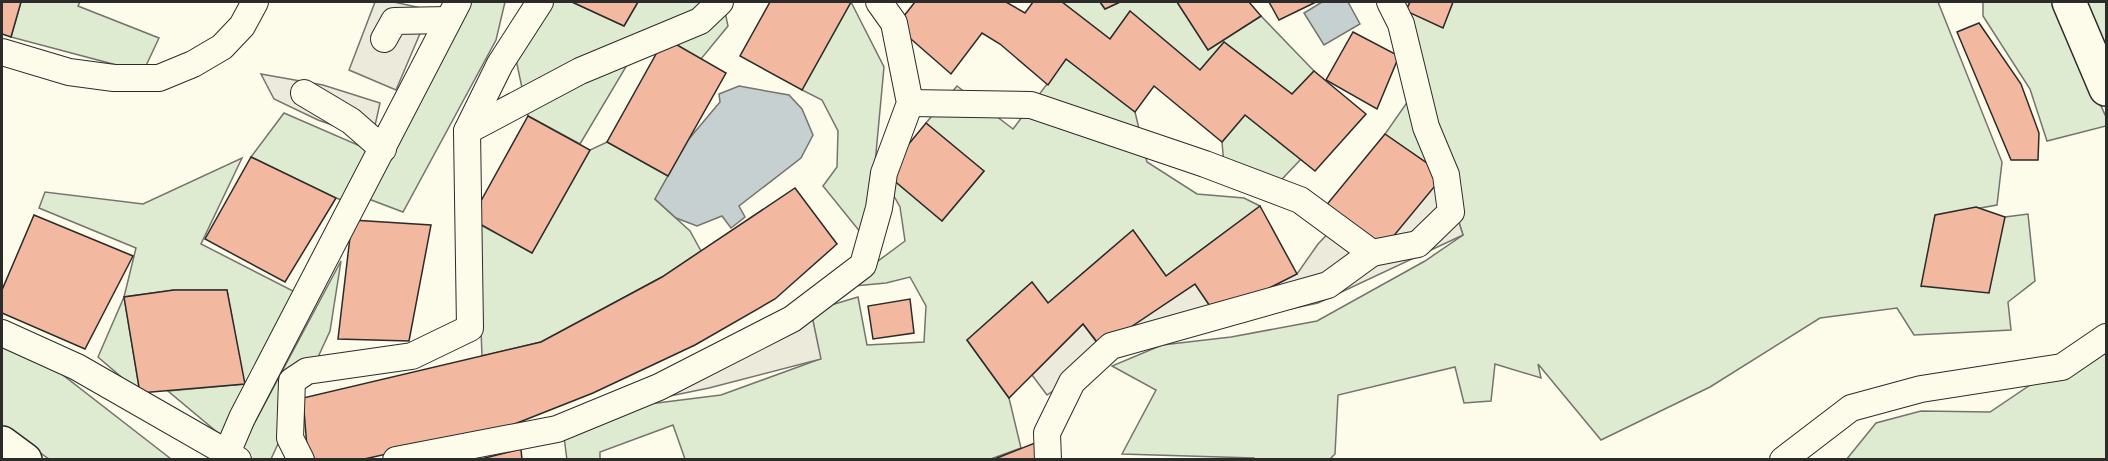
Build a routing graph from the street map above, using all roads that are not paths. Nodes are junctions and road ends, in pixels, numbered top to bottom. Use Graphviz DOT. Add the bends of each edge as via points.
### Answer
graph roads {
  1 [pos="255,2"];
  2 [pos="540,2"];
  3 [pos="720,2"];
  4 [pos="879,2"];
  5 [pos="1390,2"];
  6 [pos="2069,2"];
  7 [pos="453,11"];
  8 [pos="384,39"];
  9 [pos="2,52"];
  10 [pos="2106,89"];
  11 [pos="304,93"];
  12 [pos="910,103"];
  13 [pos="467,130"];
  14 [pos="383,148"];
  15 [pos="1372,253"];
  16 [pos="2,333"];
  17 [pos="2106,337"];
  18 [pos="2,443"];
  19 [pos="292,452"];
  20 [pos="232,456"];
  21 [pos="25,459"];
  22 [pos="396,459"];
  23 [pos="1048,459"];
  24 [pos="1783,459"];
  1 -- 9 [label="street" via="242,26 222,47 159,78 69,72"];
  2 -- 13 [label="street" via="500,64"];
  3 -- 13 [label="street" via="700,21 580,71"];
  4 -- 12 [label="street" via="894,23"];
  5 -- 15 [label="street" via="1401,24 1426,127 1446,174 1451,212 1418,244"];
  6 -- 10 [label="main road"];
  7 -- 8 [label="street" via="394,21"];
  7 -- 14 [label="street"];
  11 -- 14 [label="street" via="351,121"];
  12 -- 15 [label="street" via="1031,105 1300,200"];
  12 -- 22 [label="street" via="884,173 863,264 792,320 659,387 557,429"];
  13 -- 19 [label="street" via="470,328 412,356 307,371 292,381"];
  14 -- 20 [label="street" via="242,418"];
  15 -- 23 [label="street" via="1328,285 1111,346 1072,382 1047,433"];
  16 -- 20 [label="street" via="77,367"];
  17 -- 24 [label="street" via="2062,367 1920,389 1851,408"];
  18 -- 21 [label="main road"];
}
